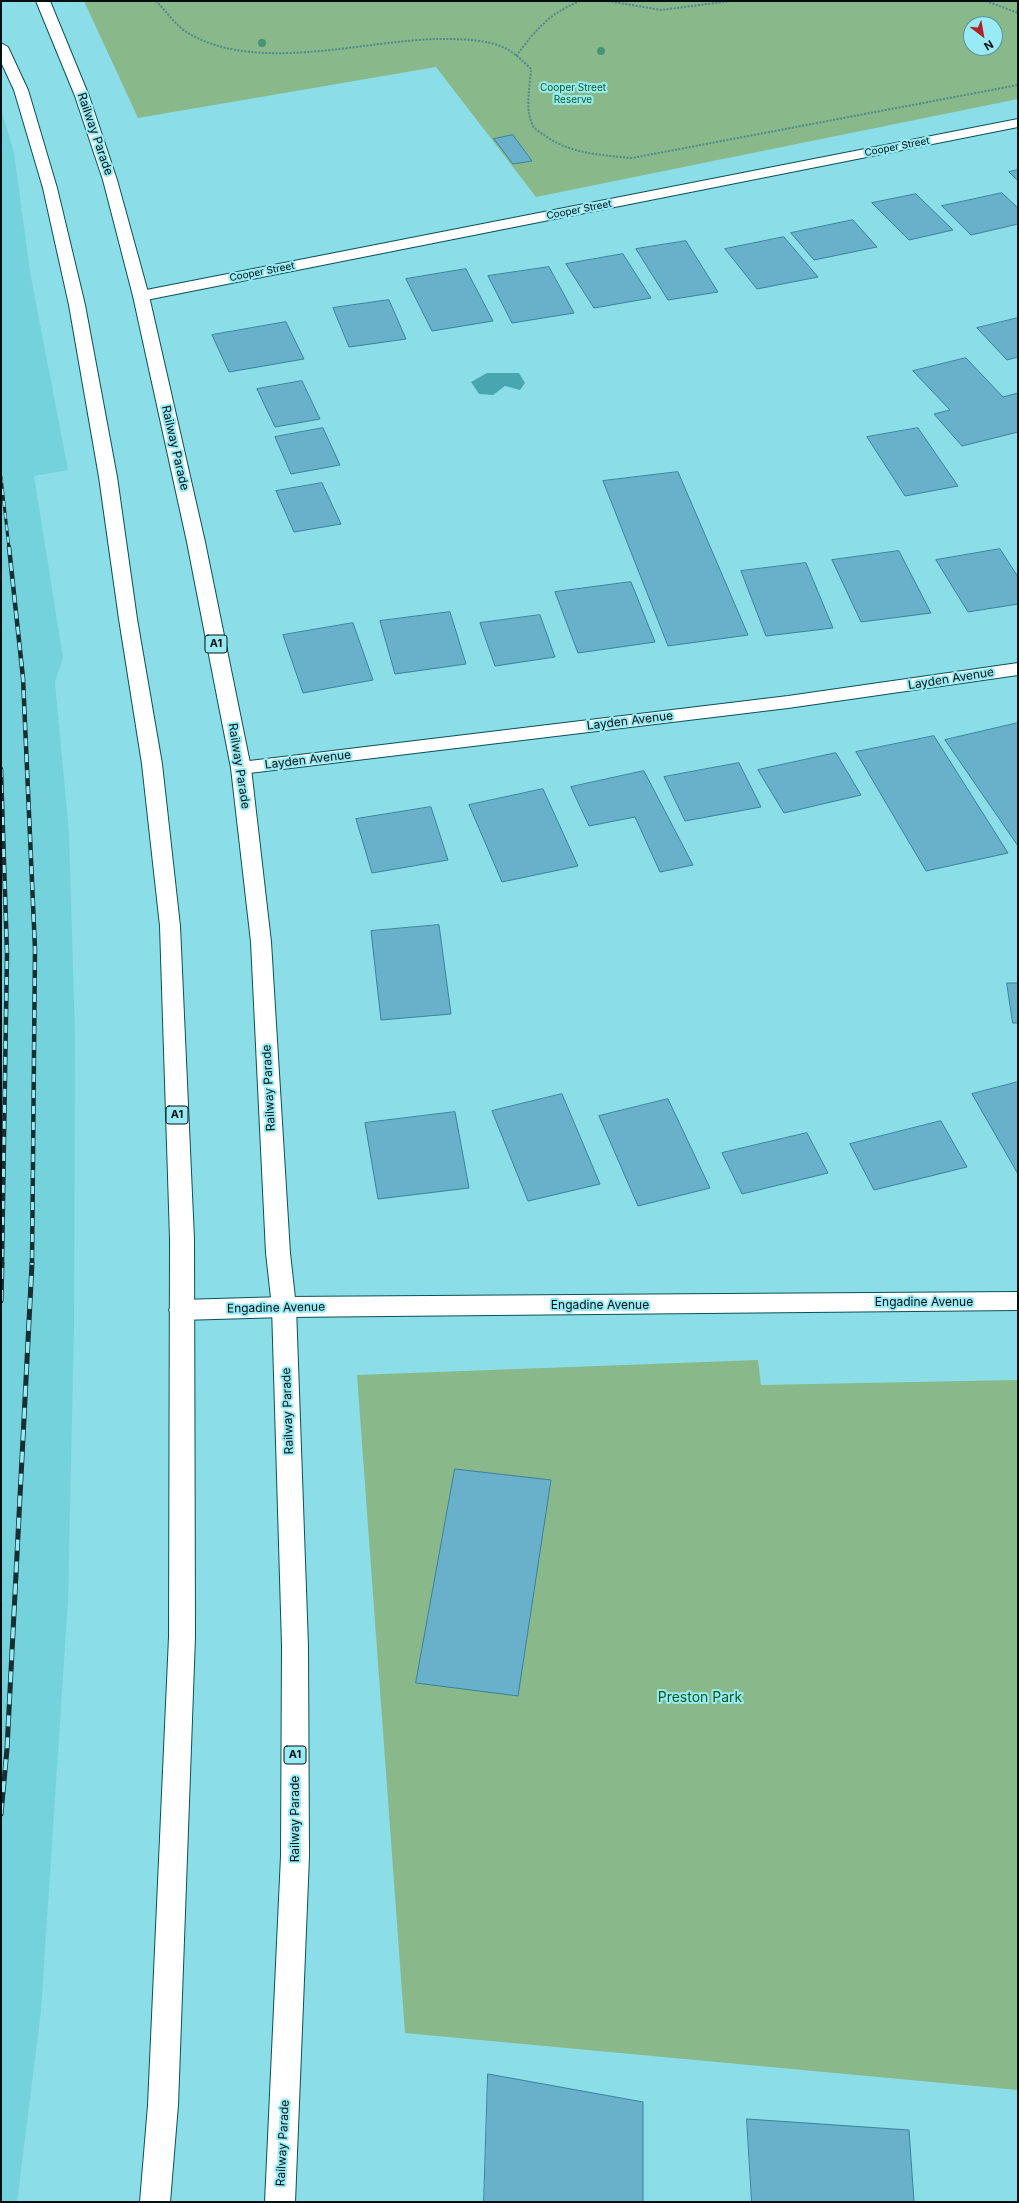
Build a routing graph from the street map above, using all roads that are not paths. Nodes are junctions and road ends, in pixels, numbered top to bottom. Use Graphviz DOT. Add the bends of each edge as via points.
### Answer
graph roads {
  1 [pos="43,1"];
  2 [pos="1,47"];
  3 [pos="1018,123"];
  4 [pos="141,296"];
  5 [pos="1018,669"];
  6 [pos="241,768"];
  7 [pos="1018,1301"];
  8 [pos="284,1307"];
  9 [pos="181,1310"];
  10 [pos="155,2202"];
  11 [pos="280,2202"];
  1 -- 4 [label="main road, Railway Parade / A1" via="82,96 106,166"];
  2 -- 9 [label="main road, A1" via="21,90 50,188 77,306 108,477 152,764 170,926 182,1239"];
  3 -- 4 [label="main road, Cooper Street"];
  4 -- 6 [label="main road, Railway Parade / A1" via="196,542"];
  5 -- 6 [label="main road, Layden Avenue" via="788,702"];
  6 -- 8 [label="main road, Railway Parade / A1" via="261,942 278,1253"];
  7 -- 8 [label="main road, Engadine Avenue"];
  8 -- 9 [label="main road, Engadine Avenue"];
  8 -- 11 [label="main road, Railway Parade / A1" via="295,1646 295,1856"];
  9 -- 10 [label="main road, A1" via="182,1637 163,2105"];
}
